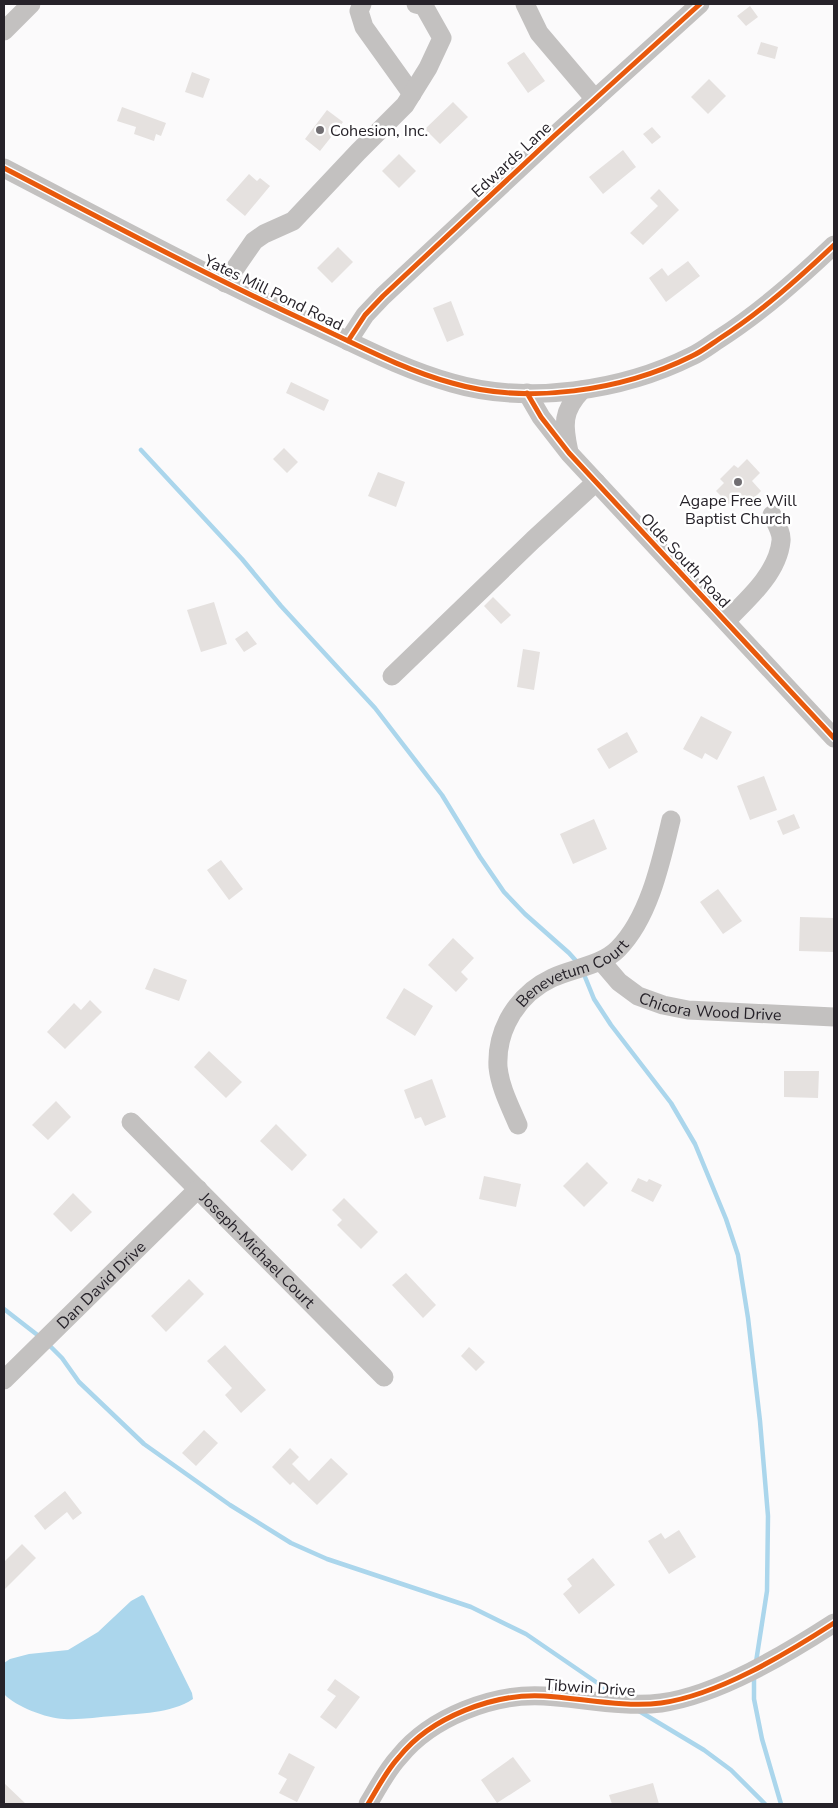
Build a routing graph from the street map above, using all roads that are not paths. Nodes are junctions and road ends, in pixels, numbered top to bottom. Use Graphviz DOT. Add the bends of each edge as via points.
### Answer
graph roads {
  1 [pos="31,4"];
  2 [pos="362,4"];
  3 [pos="416,4"];
  4 [pos="525,4"];
  5 [pos="700,4"];
  6 [pos="4,31"];
  7 [pos="412,94"];
  8 [pos="594,99"];
  9 [pos="4,168"];
  10 [pos="834,245"];
  11 [pos="225,283"];
  12 [pos="348,341"];
  13 [pos="582,390"];
  14 [pos="526,393"];
  15 [pos="569,453"];
  16 [pos="596,482"];
  17 [pos="772,516"];
  18 [pos="726,621"];
  19 [pos="392,676"];
  20 [pos="834,738"];
  21 [pos="670,820"];
  22 [pos="601,961"];
  23 [pos="834,1017"];
  24 [pos="132,1122"];
  25 [pos="518,1124"];
  26 [pos="198,1189"];
  27 [pos="384,1378"];
  28 [pos="4,1380"];
  29 [pos="834,1622"];
  30 [pos="368,1804"];
  1 -- 6 [label="street"];
  2 -- 7 [label="street" via="359,11 364,27"];
  3 -- 7 [label="street" via="424,6 442,38"];
  4 -- 8 [label="street" via="539,33"];
  5 -- 8 [label="street, Edwards Lane"];
  7 -- 11 [label="street" via="294,221 254,241"];
  8 -- 12 [label="street, Edwards Lane" via="383,296 365,315"];
  9 -- 11 [label="street, Yates Mill Pond Road"];
  10 -- 13 [label="street, Yates Mill Pond Road" via="789,288 693,356 648,375"];
  11 -- 12 [label="street, Yates Mill Pond Road"];
  12 -- 14 [label="street, Yates Mill Pond Road" via="397,364 452,383 490,391"];
  13 -- 14 [label="street, Yates Mill Pond Road"];
  13 -- 15 [label="street" via="573,399 566,417 564,432"];
  14 -- 15 [label="street, Olde South Road"];
  15 -- 16 [label="street, Olde South Road"];
  16 -- 18 [label="street, Olde South Road"];
  16 -- 19 [label="street"];
  17 -- 18 [label="street" via="782,540 769,574"];
  18 -- 20 [label="street, Olde South Road"];
  21 -- 22 [label="street, Benevetum Court" via="648,898 633,930 617,950"];
  22 -- 23 [label="street, Chicora Wood Drive" via="619,982 638,996 663,1005 688,1010"];
  22 -- 25 [label="street, Benevetum Court" via="552,978 528,993 509,1016 500,1038 498,1067"];
  24 -- 26 [label="street, Joseph-Michael Court"];
  26 -- 27 [label="street, Joseph-Michael Court"];
  26 -- 28 [label="street, Dan David Drive"];
  29 -- 30 [label="street, Tibwin Drive" via="734,1680 690,1697 659,1703 619,1703 542,1696 512,1697 474,1706 450,1716 400,1755"];
}
